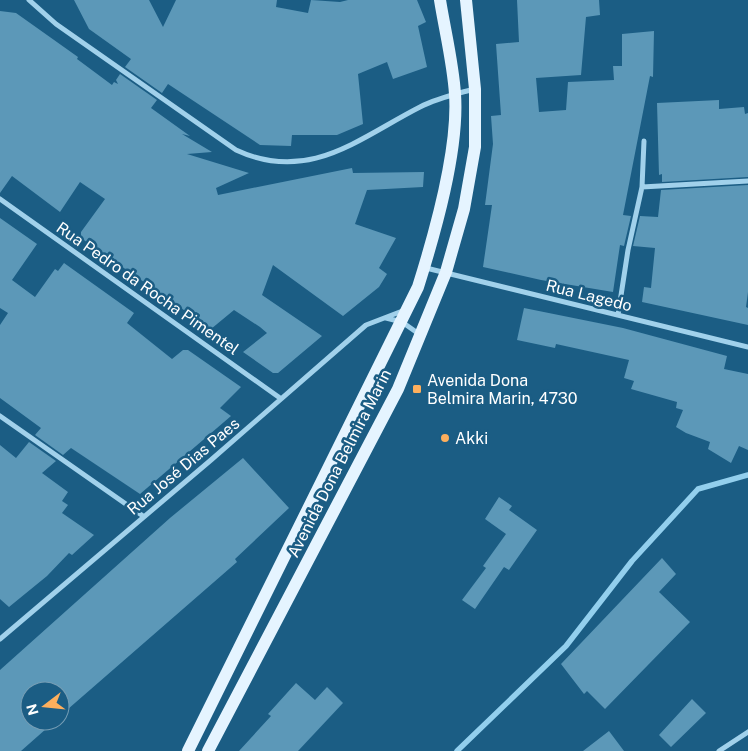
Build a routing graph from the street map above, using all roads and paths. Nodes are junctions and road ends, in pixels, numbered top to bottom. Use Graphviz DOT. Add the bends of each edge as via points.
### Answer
graph roads {
  1 [pos="29,0"];
  2 [pos="440,0"];
  3 [pos="466,0"];
  4 [pos="475,89"];
  5 [pos="455,94"];
  6 [pos="644,141"];
  7 [pos="748,180"];
  8 [pos="642,187"];
  9 [pos="0,199"];
  10 [pos="424,267"];
  11 [pos="446,272"];
  12 [pos="408,308"];
  13 [pos="618,315"];
  14 [pos="385,318"];
  15 [pos="402,322"];
  16 [pos="419,334"];
  17 [pos="748,347"];
  18 [pos="280,398"];
  19 [pos="0,416"];
  20 [pos="142,516"];
  21 [pos="1,636"];
  22 [pos="748,732"];
  23 [pos="188,751"];
  24 [pos="208,751"];
  25 [pos="719,751"];
  1 -- 5 [label="street" via="56,24 236,150 260,159 294,161 327,155 356,144 419,107"];
  2 -- 5 [label="main road, Avenida Dona Belmira Marin"];
  3 -- 4 [label="main road, Avenida Dona Belmira Marin"];
  4 -- 5 [label="street"];
  4 -- 11 [label="main road, Avenida Dona Belmira Marin" via="475,147 464,209"];
  5 -- 10 [label="main road, Avenida Dona Belmira Marin" via="452,146"];
  6 -- 8 [label="street"];
  7 -- 8 [label="street"];
  8 -- 13 [label="street"];
  9 -- 18 [label="street, Rua Pedro da Rocha Pimentel"];
  10 -- 11 [label="street, Rua Lagedo"];
  10 -- 12 [label="main road, Avenida Dona Belmira Marin"];
  11 -- 13 [label="street, Rua Lagedo"];
  11 -- 16 [label="main road, Avenida Dona Belmira Marin"];
  12 -- 14 [label="street, Rua José Dias Paes"];
  12 -- 15 [label="main road, Avenida Dona Belmira Marin"];
  13 -- 17 [label="street, Rua Lagedo"];
  14 -- 15 [label="street"];
  14 -- 18 [label="street, Rua José Dias Paes" via="366,325"];
  15 -- 16 [label="street"];
  15 -- 23 [label="main road, Avenida Dona Belmira Marin"];
  16 -- 24 [label="main road, Avenida Dona Belmira Marin" via="398,389"];
  18 -- 20 [label="street, Rua José Dias Paes"];
  19 -- 20 [label="street"];
  20 -- 21 [label="street, Rua José Dias Paes"];
  22 -- 25 [label="street"];
}
